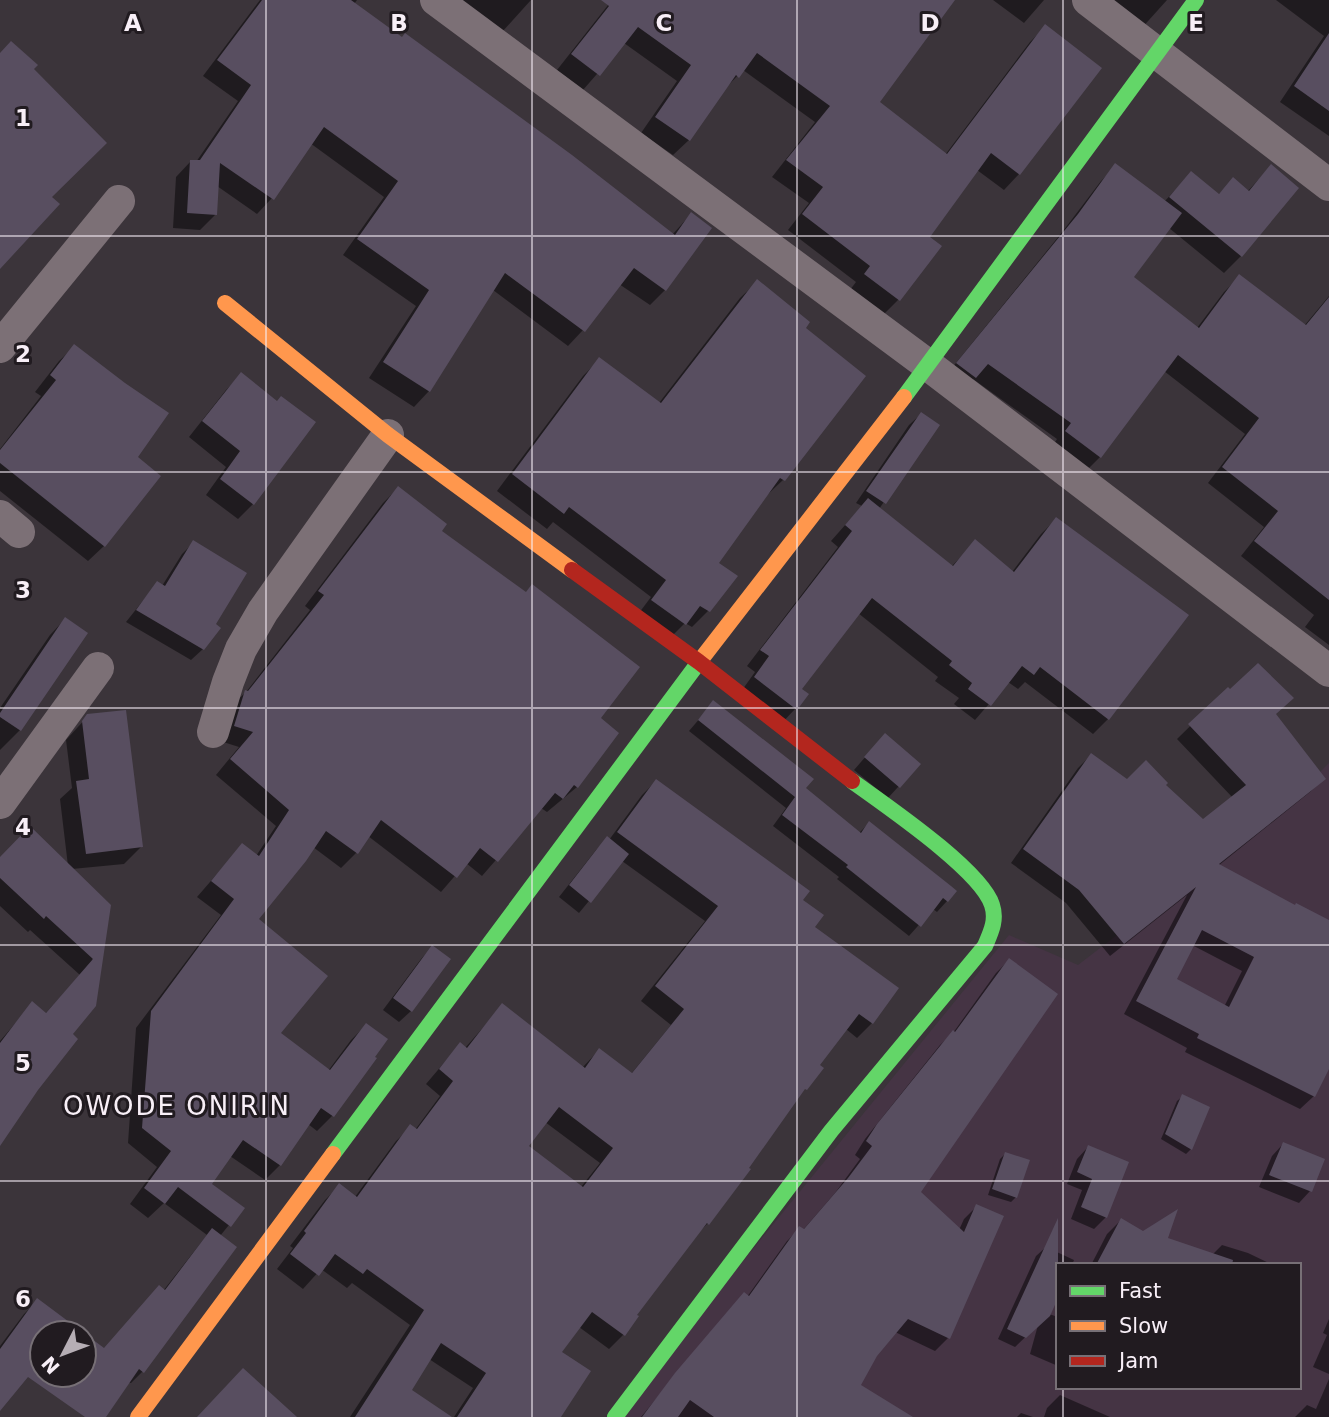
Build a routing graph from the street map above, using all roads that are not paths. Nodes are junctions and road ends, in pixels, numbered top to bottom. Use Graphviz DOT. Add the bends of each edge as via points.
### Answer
graph roads {
  1 [pos="436,0"];
  2 [pos="1088,0"];
  3 [pos="1196,0"];
  4 [pos="1159,53"];
  5 [pos="1329,185"];
  6 [pos="120,201"];
  7 [pos="225,303"];
  8 [pos="0,347"];
  9 [pos="928,365"];
  10 [pos="388,435"];
  11 [pos="699,662"];
  12 [pos="98,668"];
  13 [pos="1329,671"];
  14 [pos="213,732"];
  15 [pos="0,803"];
  16 [pos="147,1414"];
  17 [pos="615,1417"];
  1 -- 9 [label="street"];
  2 -- 4 [label="street"];
  3 -- 4 [label="street"];
  4 -- 5 [label="street"];
  4 -- 9 [label="street"];
  6 -- 8 [label="street"];
  7 -- 10 [label="street"];
  9 -- 11 [label="street"];
  9 -- 13 [label="street"];
  10 -- 11 [label="street"];
  10 -- 14 [label="street" via="241,649"];
  11 -- 16 [label="street"];
  11 -- 17 [label="street" via="969,872 993,907 994,924 985,946 831,1131"];
  12 -- 15 [label="street"];
}
